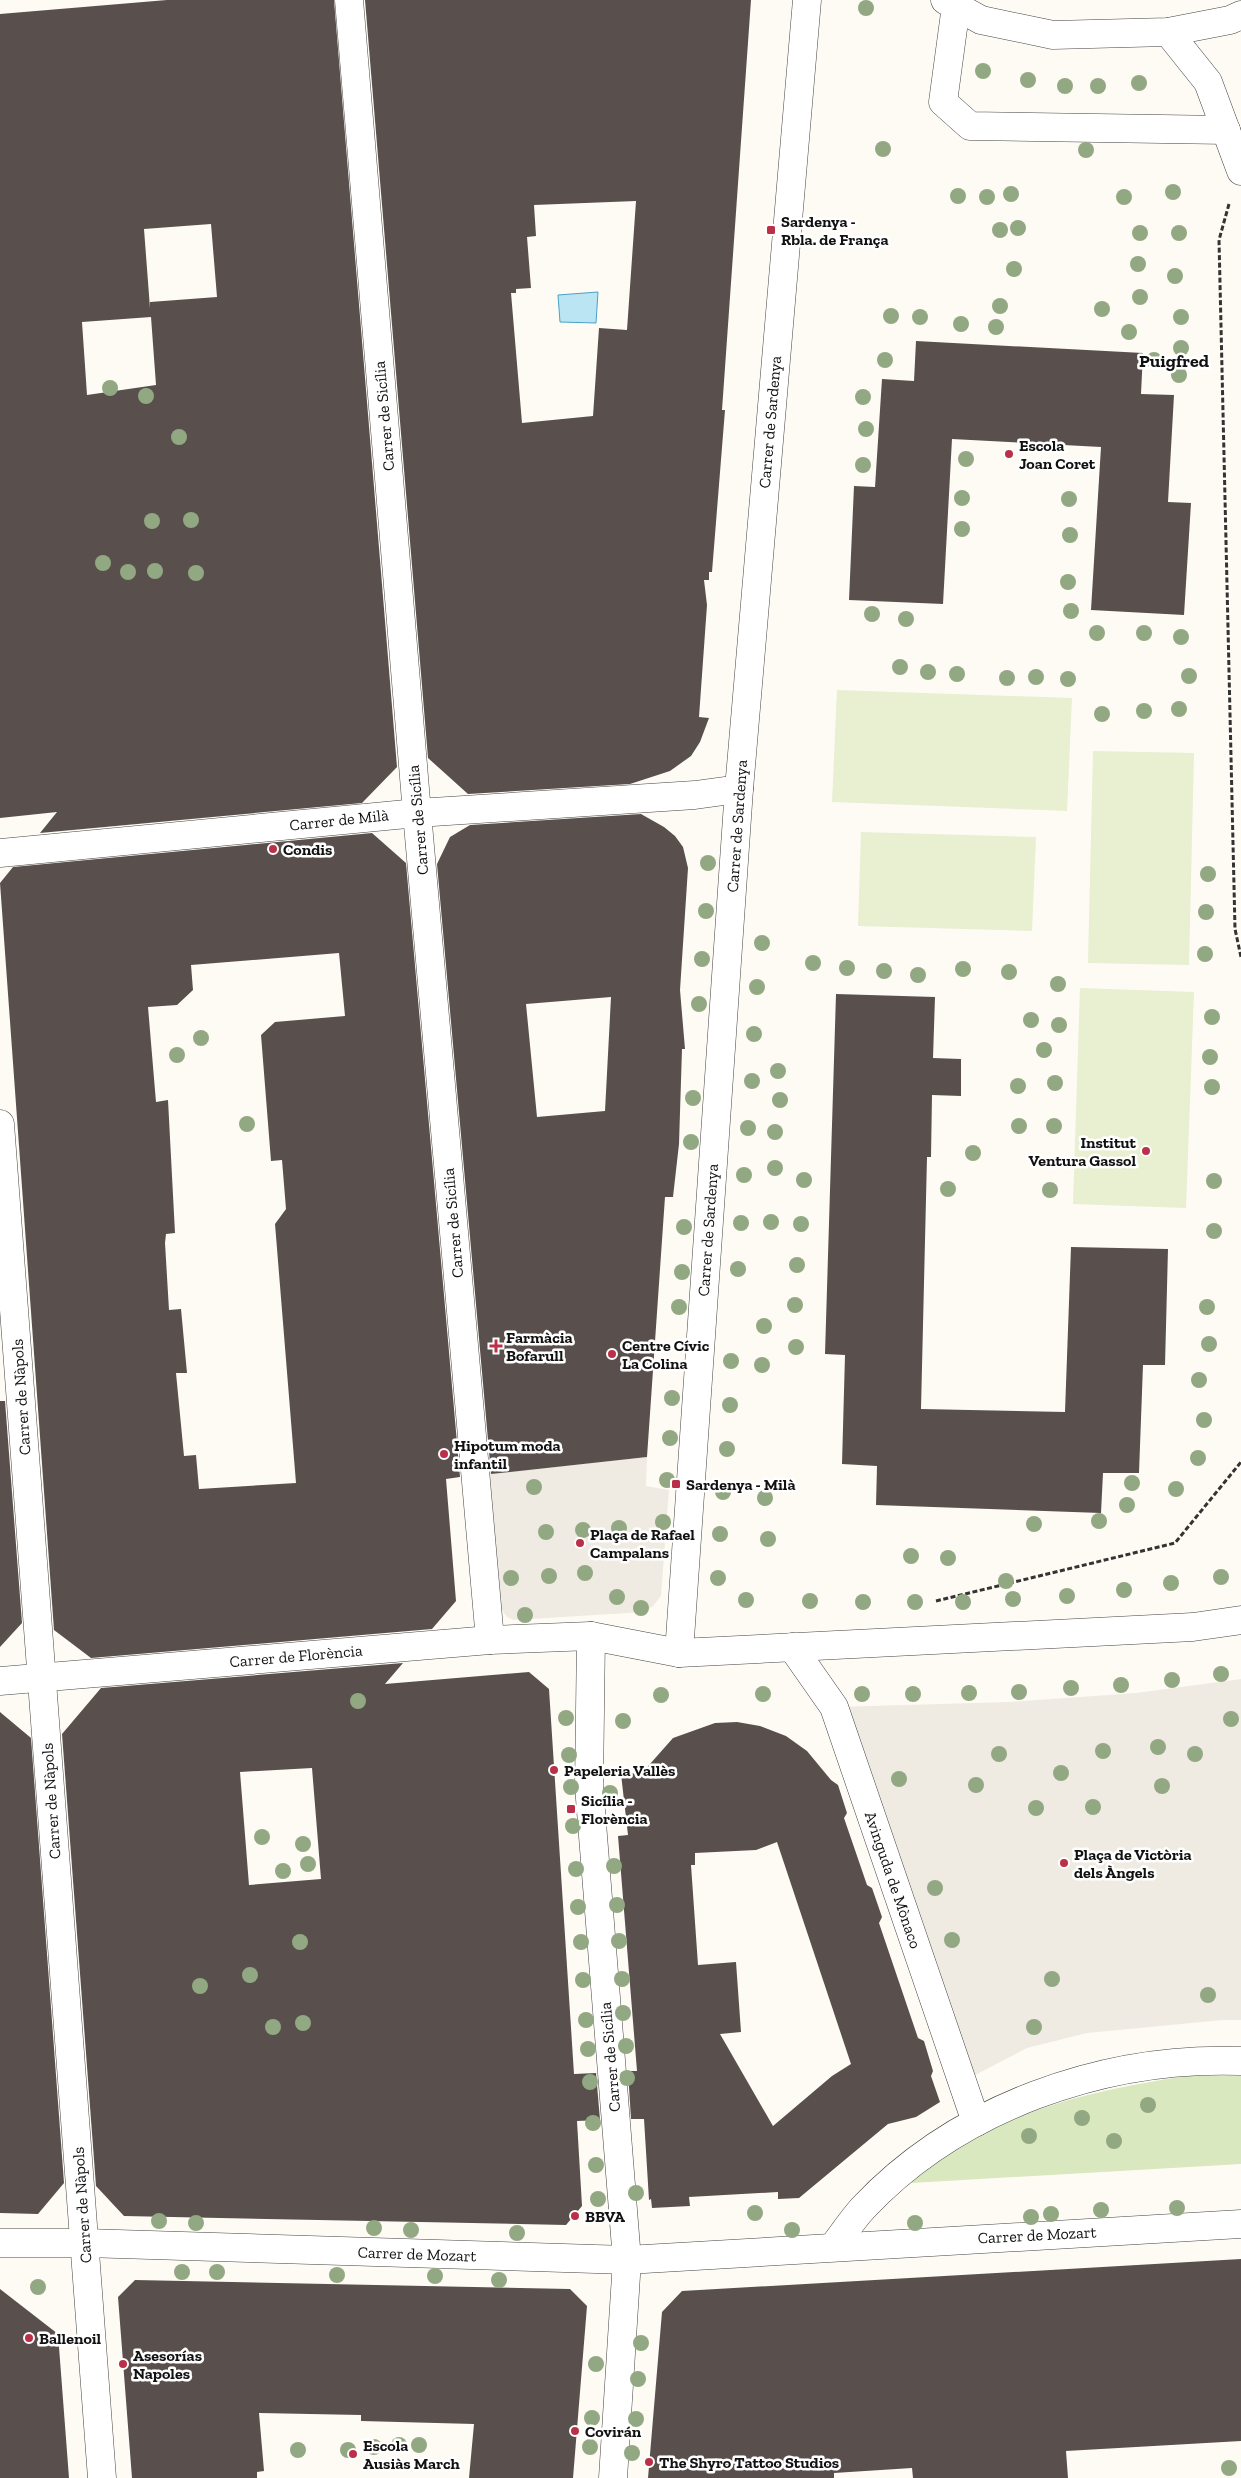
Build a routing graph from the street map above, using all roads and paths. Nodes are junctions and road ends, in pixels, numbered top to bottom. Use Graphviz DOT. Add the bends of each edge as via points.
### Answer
graph roads {
  1 [pos="349,0"];
  2 [pos="807,0"];
  3 [pos="950,3"];
  4 [pos="1241,15"];
  5 [pos="1168,32"];
  6 [pos="1226,130"];
  7 [pos="1240,169"];
  8 [pos="739,789"];
  9 [pos="417,813"];
  10 [pos="0,853"];
  11 [pos="1241,957"];
  12 [pos="0,1124"];
  13 [pos="1241,1462"];
  14 [pos="936,1602"];
  15 [pos="1241,1620"];
  16 [pos="591,1636"];
  17 [pos="490,1640"];
  18 [pos="792,1647"];
  19 [pos="679,1653"];
  20 [pos="42,1678"];
  21 [pos="0,1681"];
  22 [pos="1241,2061"];
  23 [pos="976,2122"];
  24 [pos="1241,2224"];
  25 [pos="85,2243"];
  26 [pos="0,2244"];
  27 [pos="833,2247"];
  28 [pos="627,2260"];
  29 [pos="102,2478"];
  30 [pos="613,2478"];
  1 -- 9 [label="street, Carrer de Sicília"];
  2 -- 8 [label="street, Carrer de Sardenya"];
  3 -- 5 [label="street" via="981,20 1053,35"];
  3 -- 6 [label="street" via="944,102 970,126"];
  4 -- 5 [label="street"];
  5 -- 6 [label="street" via="1208,82"];
  6 -- 7 [label="street"];
  7 -- 11 [label="path" via="1219,240 1234,929"];
  8 -- 9 [label="street, Carrer de Milà" via="695,795"];
  8 -- 19 [label="street, Carrer de Sardenya"];
  9 -- 10 [label="street, Carrer de Milà"];
  9 -- 17 [label="street, Carrer de Sicília"];
  12 -- 20 [label="street, Carrer de Nàpols"];
  13 -- 14 [label="path" via="1175,1543"];
  15 -- 18 [label="street" via="1184,1627"];
  16 -- 17 [label="street, Carrer de Florència"];
  16 -- 19 [label="street"];
  16 -- 28 [label="street, Carrer de Sicília" via="589,1786"];
  17 -- 20 [label="street, Carrer de Florència"];
  18 -- 19 [label="street"];
  18 -- 23 [label="street, Avinguda de Mònaco" via="834,1707"];
  20 -- 21 [label="street, Carrer de Florència"];
  20 -- 25 [label="street, Carrer de Nàpols"];
  22 -- 23 [label="street" via="1166,2064 1097,2076 1027,2099"];
  23 -- 27 [label="street" via="918,2160 864,2208"];
  24 -- 27 [label="street, Carrer de Mozart"];
  25 -- 26 [label="street, Carrer de Mozart"];
  25 -- 28 [label="street, Carrer de Mozart"];
  25 -- 29 [label="street, Carrer de Nàpols"];
  27 -- 28 [label="street, Carrer de Mozart"];
  28 -- 30 [label="street, Carrer de Sicília"];
}
